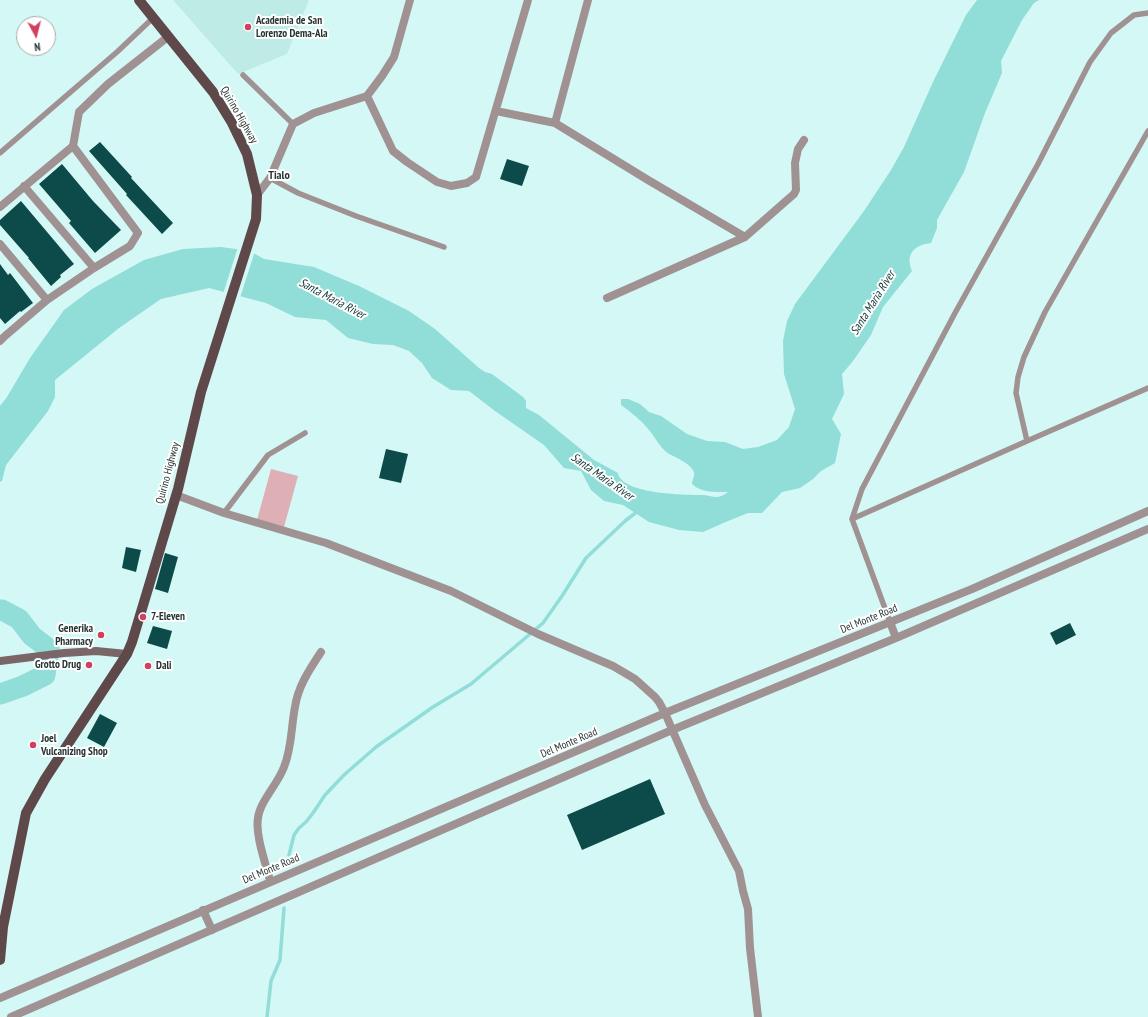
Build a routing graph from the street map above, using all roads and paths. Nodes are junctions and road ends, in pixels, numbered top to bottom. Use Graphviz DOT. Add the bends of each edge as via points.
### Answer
graph roads {
  1 [pos="139,0"];
  2 [pos="410,0"];
  3 [pos="528,0"];
  4 [pos="588,0"];
  5 [pos="1148,13"];
  6 [pos="153,18"];
  7 [pos="169,36"];
  8 [pos="243,75"];
  9 [pos="367,96"];
  10 [pos="496,111"];
  11 [pos="555,123"];
  12 [pos="293,124"];
  13 [pos="1148,131"];
  14 [pos="804,140"];
  15 [pos="73,146"];
  16 [pos="0,153"];
  17 [pos="270,178"];
  18 [pos="24,186"];
  19 [pos="257,195"];
  20 [pos="0,207"];
  21 [pos="745,237"];
  22 [pos="0,244"];
  23 [pos="444,247"];
  24 [pos="94,268"];
  25 [pos="607,298"];
  26 [pos="48,300"];
  27 [pos="2,336"];
  28 [pos="1148,388"];
  29 [pos="305,433"];
  30 [pos="1027,441"];
  31 [pos="176,495"];
  32 [pos="1148,511"];
  33 [pos="224,513"];
  34 [pos="852,519"];
  35 [pos="1148,530"];
  36 [pos="890,622"];
  37 [pos="896,638"];
  38 [pos="321,652"];
  39 [pos="127,654"];
  40 [pos="0,661"];
  41 [pos="665,713"];
  42 [pos="672,730"];
  43 [pos="270,881"];
  44 [pos="203,910"];
  45 [pos="212,930"];
  46 [pos="0,957"];
  47 [pos="0,998"];
  48 [pos="11,1017"];
  49 [pos="758,1017"];
  1 -- 6 [label="main road, Quirino Highway"];
  2 -- 9 [label="street" via="394,57"];
  3 -- 10 [label="street"];
  4 -- 11 [label="street"];
  5 -- 34 [label="lane" via="1134,15 1111,33 1090,62 1038,164 955,313 862,489"];
  6 -- 7 [label="main road, Quirino Highway"];
  6 -- 16 [label="lane"];
  7 -- 15 [label="street" via="108,84 79,112"];
  7 -- 19 [label="main road, Quirino Highway" via="213,92 232,123 248,154"];
  8 -- 12 [label="lane"];
  9 -- 10 [label="street" via="393,151 437,182 451,186 467,183 476,177"];
  9 -- 12 [label="street" via="314,113"];
  10 -- 11 [label="street"];
  11 -- 21 [label="street"];
  12 -- 17 [label="street"];
  13 -- 30 [label="lane" via="1045,312 1024,357 1016,393"];
  14 -- 21 [label="street" via="798,149 795,163 797,185 794,194"];
  15 -- 18 [label="street"];
  15 -- 24 [label="street" via="138,233 130,246"];
  17 -- 19 [label="street"];
  17 -- 23 [label="lane" via="298,193"];
  18 -- 20 [label="street"];
  18 -- 24 [label="street"];
  19 -- 31 [label="main road, Quirino Highway" via="256,219 201,392"];
  21 -- 25 [label="street"];
  22 -- 26 [label="street"];
  24 -- 26 [label="street"];
  26 -- 27 [label="street"];
  28 -- 30 [label="lane"];
  29 -- 33 [label="lane" via="268,455"];
  30 -- 34 [label="lane"];
  31 -- 33 [label="street"];
  31 -- 39 [label="main road, Quirino Highway"];
  32 -- 36 [label="street, Del Monte Road" via="972,589"];
  33 -- 41 [label="street" via="333,546 451,591 538,634 613,666 635,679 655,697"];
  34 -- 36 [label="lane"];
  35 -- 37 [label="street"];
  36 -- 37 [label="street"];
  36 -- 41 [label="street, Del Monte Road"];
  37 -- 42 [label="street"];
  38 -- 43 [label="street" via="303,681 295,705 291,741 280,778 260,810 258,832"];
  39 -- 40 [label="street" via="96,651"];
  39 -- 46 [label="main road, Quirino Highway" via="26,813 3,927"];
  41 -- 42 [label="street"];
  41 -- 43 [label="street, Del Monte Road"];
  42 -- 45 [label="street"];
  42 -- 49 [label="street" via="705,805 739,871 748,909"];
  43 -- 44 [label="street, Del Monte Road"];
  44 -- 45 [label="street"];
  44 -- 47 [label="street, Del Monte Road"];
  45 -- 48 [label="street"];
}
